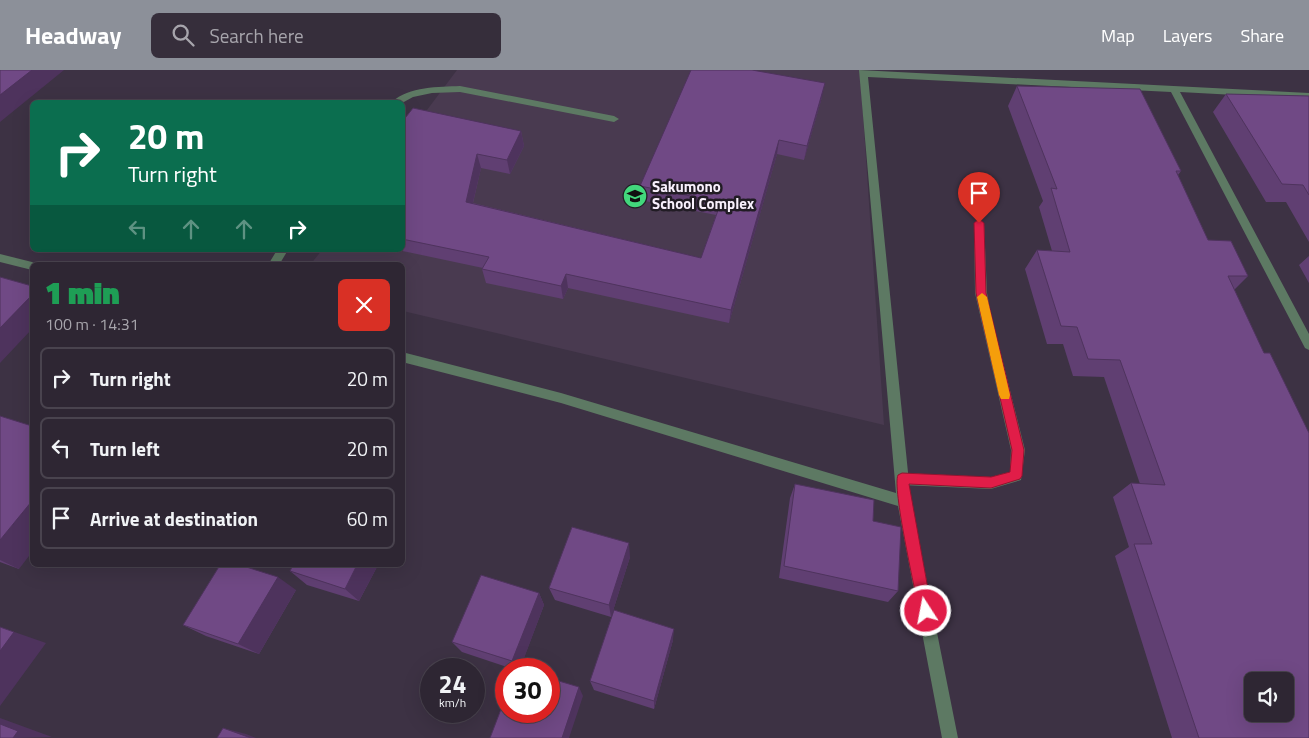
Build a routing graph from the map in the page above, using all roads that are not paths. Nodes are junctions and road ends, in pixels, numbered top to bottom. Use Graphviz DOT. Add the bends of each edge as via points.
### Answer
graph roads {
  1 [pos="864,72"];
  2 [pos="1174,89"];
  3 [pos="1309,96"];
  4 [pos="401,100"];
  5 [pos="614,119"];
  6 [pos="979,223"];
  7 [pos="0,258"];
  8 [pos="30,266"];
  9 [pos="1309,345"];
  10 [pos="405,358"];
  11 [pos="902,479"];
  12 [pos="904,502"];
  13 [pos="950,738"];
  1 -- 2 [label="street"];
  1 -- 11 [label="street"];
  2 -- 3 [label="street"];
  2 -- 9 [label="street"];
  4 -- 5 [label="street" via="432,90 460,89"];
  6 -- 11 [label="street" via="981,293 1018,450 1016,476 991,483"];
  7 -- 8 [label="street"];
  10 -- 12 [label="street" via="561,398"];
  11 -- 12 [label="street"];
  12 -- 13 [label="street"];
}
